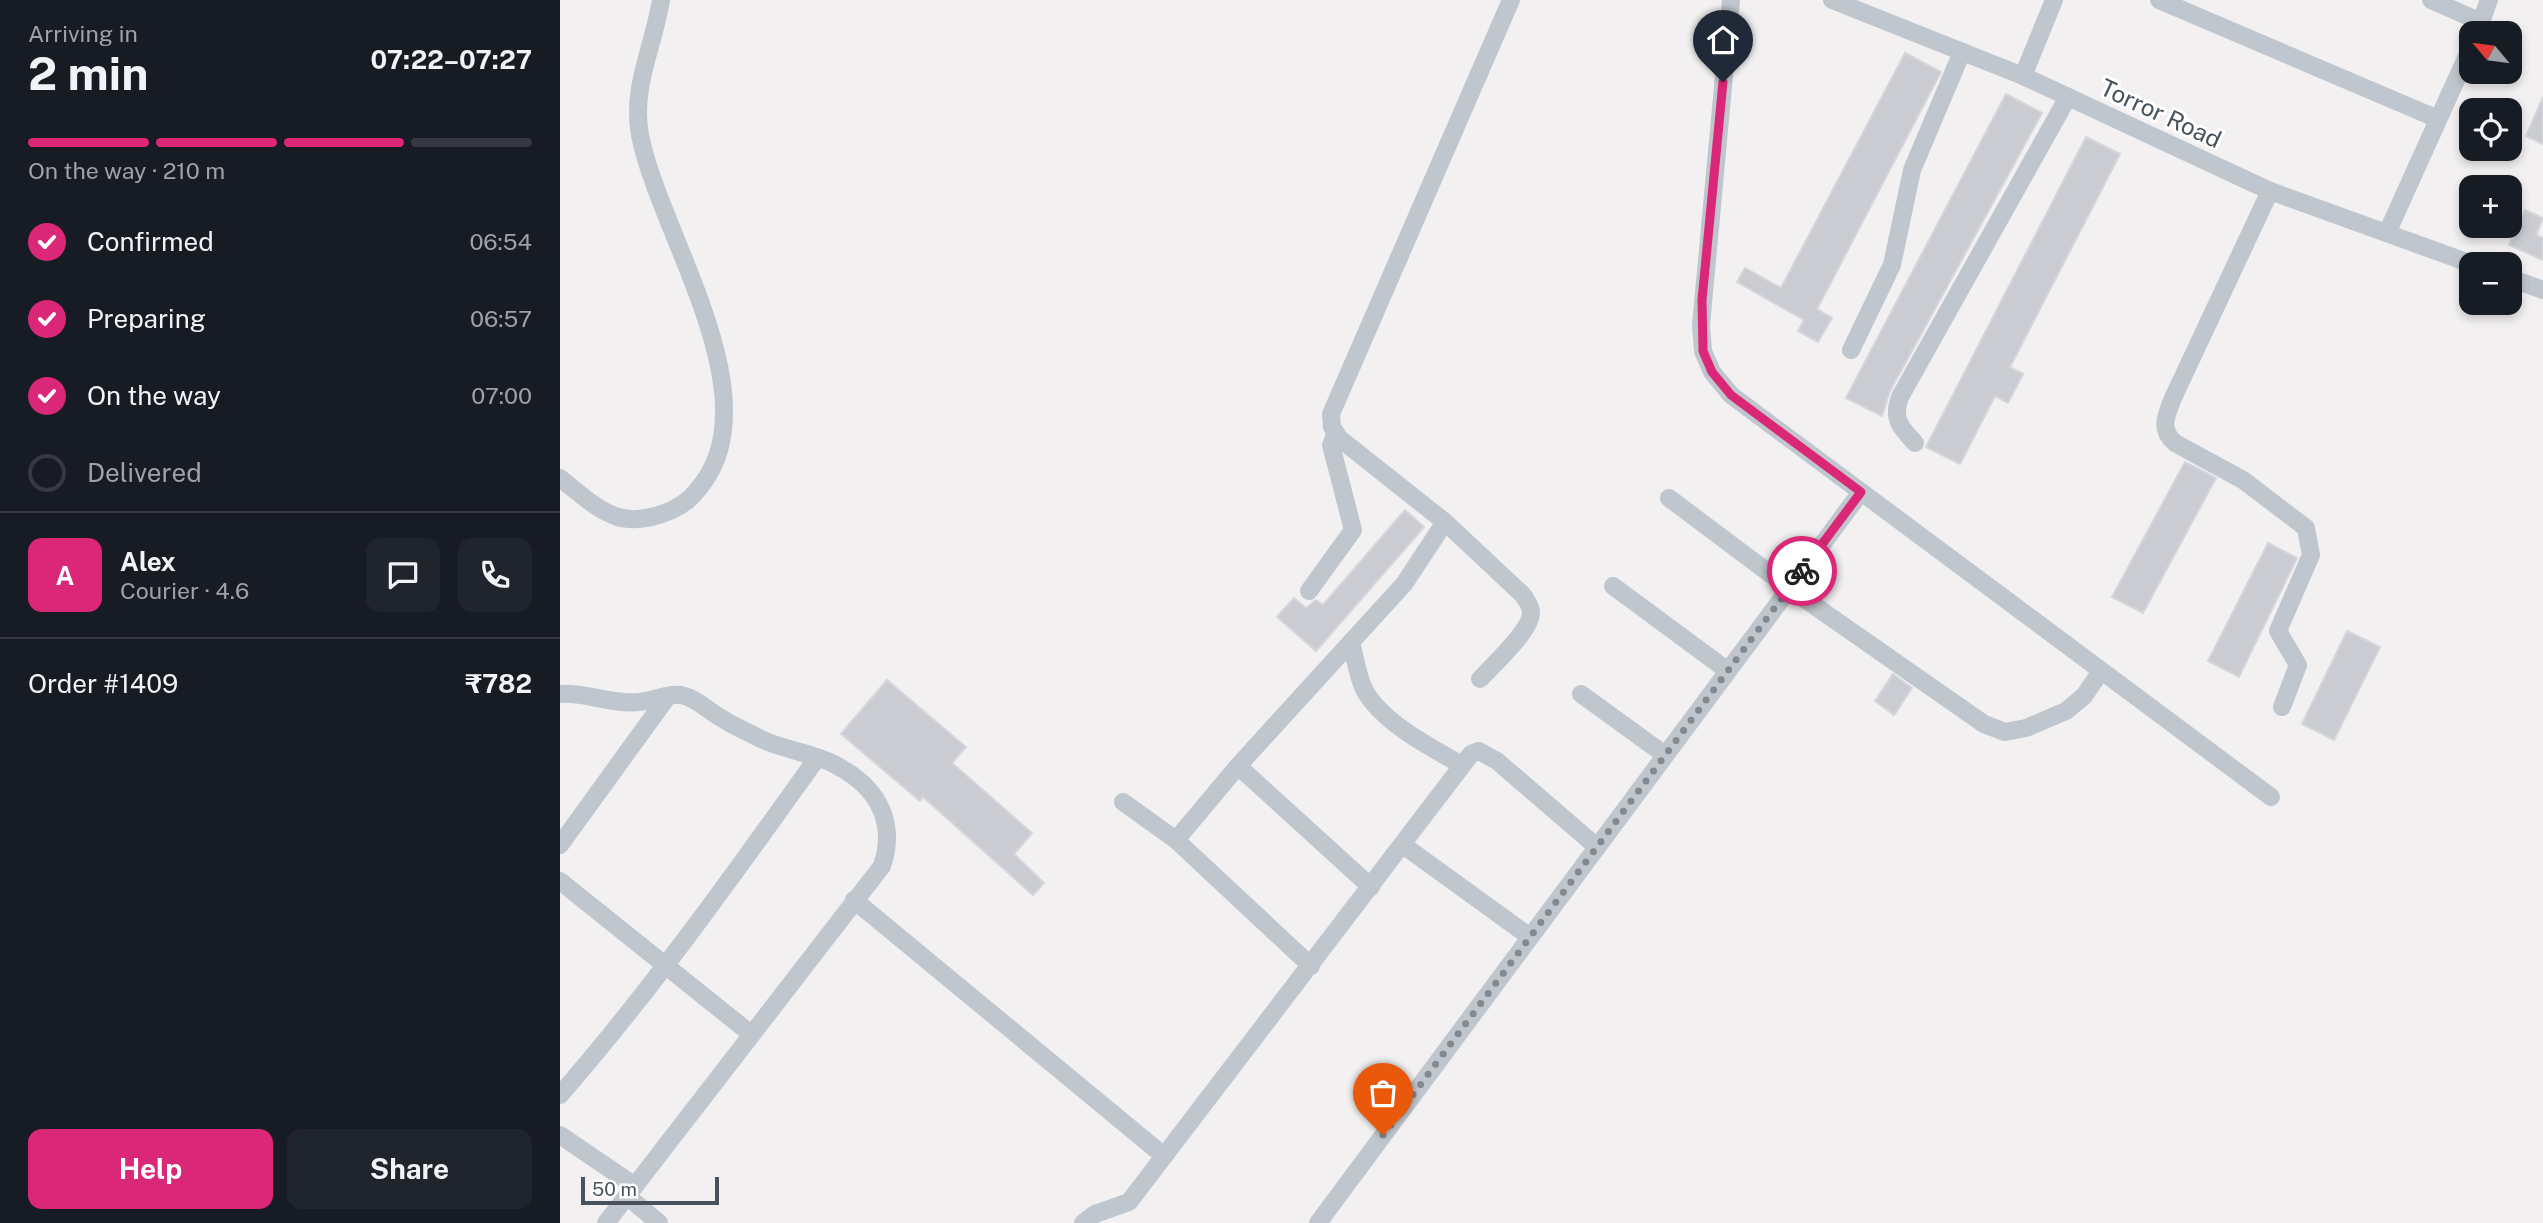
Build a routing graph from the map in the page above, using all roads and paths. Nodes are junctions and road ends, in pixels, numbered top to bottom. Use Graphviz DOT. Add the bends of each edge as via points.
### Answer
graph roads {
  1 [pos="661,0"];
  2 [pos="1511,0"];
  3 [pos="1731,0"];
  4 [pos="1832,0"];
  5 [pos="2054,0"];
  6 [pos="2159,0"];
  7 [pos="2431,0"];
  8 [pos="2489,0"];
  9 [pos="2467,21"];
  10 [pos="2482,21"];
  11 [pos="1962,52"];
  12 [pos="2459,73"];
  13 [pos="2023,76"];
  14 [pos="2068,97"];
  15 [pos="2438,119"];
  16 [pos="2270,191"];
  17 [pos="2387,233"];
  18 [pos="2459,259"];
  19 [pos="2522,282"];
  20 [pos="2543,290"];
  21 [pos="1851,350"];
  22 [pos="1336,433"];
  23 [pos="1915,443"];
  24 [pos="560,478"];
  25 [pos="1861,492"];
  26 [pos="1669,498"];
  27 [pos="1445,522"];
  28 [pos="1613,586"];
  29 [pos="1789,588"];
  30 [pos="1308,591"];
  31 [pos="1351,642"];
  32 [pos="1728,671"];
  33 [pos="2101,671"];
  34 [pos="1480,679"];
  35 [pos="560,694"];
  36 [pos="1581,694"];
  37 [pos="668,696"];
  38 [pos="2282,707"];
  39 [pos="1665,755"];
  40 [pos="817,758"];
  41 [pos="1462,765"];
  42 [pos="1238,766"];
  43 [pos="2271,797"];
  44 [pos="1123,802"];
  45 [pos="1176,840"];
  46 [pos="560,845"];
  47 [pos="1403,845"];
  48 [pos="1597,847"];
  49 [pos="560,881"];
  50 [pos="1371,887"];
  51 [pos="855,900"];
  52 [pos="1530,937"];
  53 [pos="664,964"];
  54 [pos="1311,967"];
  55 [pos="751,1034"];
  56 [pos="560,1095"];
  57 [pos="560,1135"];
  58 [pos="1164,1156"];
  59 [pos="631,1191"];
  60 [pos="606,1223"];
  61 [pos="659,1223"];
  62 [pos="1083,1223"];
  63 [pos="1318,1223"];
  1 -- 24 [label="street" via="640,83 640,135 709,330 723,392 723,436 713,469 688,502 652,518 625,521 594,505"];
  2 -- 22 [label="street" via="1336,397 1331,414"];
  3 -- 25 [label="street" via="1702,300 1703,351 1712,372 1731,395"];
  4 -- 11 [label="street, Torror Road"];
  5 -- 13 [label="street"];
  6 -- 15 [label="street"];
  7 -- 9 [label="street"];
  8 -- 10 [label="street"];
  11 -- 13 [label="street, Torror Road"];
  11 -- 21 [label="street" via="1912,170 1892,265"];
  12 -- 15 [label="street"];
  13 -- 14 [label="street, Torror Road"];
  14 -- 16 [label="street, Torror Road"];
  14 -- 23 [label="street" via="1900,397 1897,424"];
  15 -- 17 [label="street"];
  16 -- 17 [label="street, Torror Road"];
  16 -- 38 [label="street" via="2165,424 2175,443 2244,480 2306,528 2311,555 2278,631 2298,665"];
  17 -- 18 [label="street, Torror Road"];
  19 -- 20 [label="street"];
  22 -- 27 [label="street" via="1350,449"];
  22 -- 30 [label="street" via="1331,445 1353,530"];
  25 -- 29 [label="street"];
  25 -- 33 [label="street"];
  26 -- 29 [label="street"];
  27 -- 31 [label="street" via="1404,584"];
  27 -- 34 [label="street" via="1523,595 1531,608 1523,631"];
  28 -- 32 [label="street"];
  29 -- 32 [label="street"];
  29 -- 33 [label="street" via="1984,724 2005,732 2066,711 2084,696"];
  31 -- 41 [label="street" via="1365,691 1381,711"];
  31 -- 42 [label="street"];
  32 -- 39 [label="street"];
  33 -- 43 [label="street"];
  35 -- 37 [label="street" via="614,703"];
  36 -- 39 [label="street"];
  37 -- 40 [label="street" via="695,701 773,745"];
  37 -- 46 [label="street"];
  39 -- 48 [label="street"];
  40 -- 51 [label="street" via="841,768 872,792 886,819 889,844 881,866"];
  40 -- 53 [label="street"];
  41 -- 47 [label="street"];
  41 -- 48 [label="street" via="1471,754 1486,754"];
  42 -- 45 [label="street"];
  42 -- 50 [label="street"];
  44 -- 45 [label="street"];
  45 -- 54 [label="street"];
  47 -- 50 [label="street"];
  47 -- 52 [label="street"];
  48 -- 52 [label="street"];
  49 -- 53 [label="street"];
  50 -- 54 [label="street"];
  51 -- 55 [label="street"];
  51 -- 58 [label="street"];
  52 -- 63 [label="street"];
  53 -- 55 [label="street"];
  53 -- 56 [label="street"];
  54 -- 58 [label="street"];
  55 -- 59 [label="street"];
  57 -- 59 [label="street"];
  58 -- 62 [label="street" via="1129,1202"];
  59 -- 60 [label="street"];
  59 -- 61 [label="street"];
}
